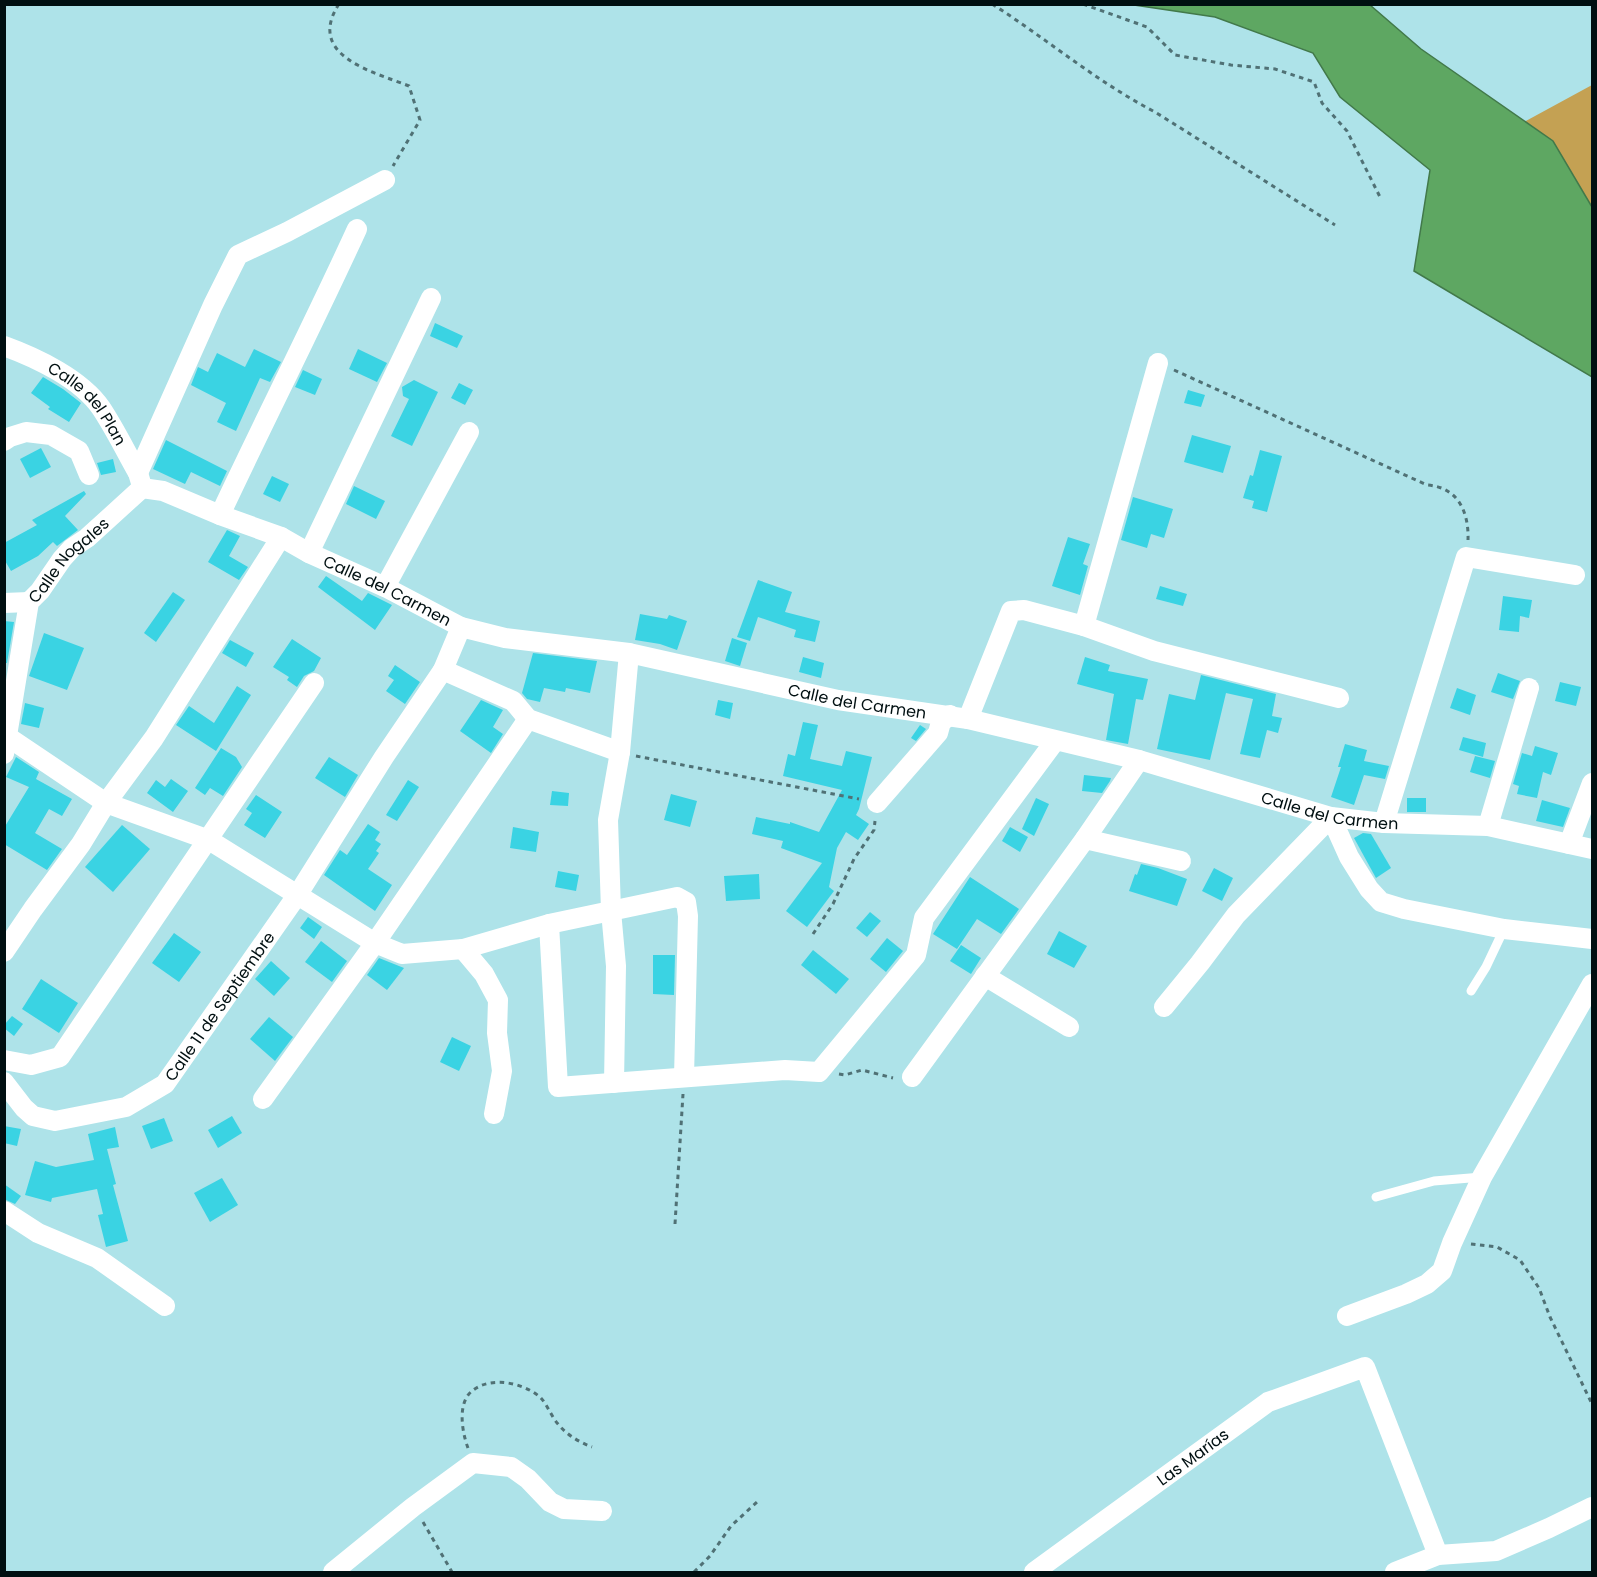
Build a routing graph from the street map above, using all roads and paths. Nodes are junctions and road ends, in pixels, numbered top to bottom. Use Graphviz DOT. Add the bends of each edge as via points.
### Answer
graph roads {
  1 [pos="339,4"];
  2 [pos="992,4"];
  3 [pos="1083,4"];
  4 [pos="385,180"];
  5 [pos="1381,199"];
  6 [pos="1335,225"];
  7 [pos="357,229"];
  8 [pos="431,298"];
  9 [pos="4,346"];
  10 [pos="1158,363"];
  11 [pos="469,432"];
  12 [pos="6,434"];
  13 [pos="89,475"];
  14 [pos="140,481"];
  15 [pos="220,515"];
  16 [pos="282,537"];
  17 [pos="309,553"];
  18 [pos="1466,557"];
  19 [pos="1575,575"];
  20 [pos="385,587"];
  21 [pos="29,602"];
  22 [pos="4,603"];
  23 [pos="1084,626"];
  24 [pos="461,627"];
  25 [pos="629,653"];
  26 [pos="443,670"];
  27 [pos="314,684"];
  28 [pos="1530,688"];
  29 [pos="1339,698"];
  30 [pos="8,713"];
  31 [pos="959,717"];
  32 [pos="528,719"];
  33 [pos="1055,741"];
  34 [pos="6,746"];
  35 [pos="620,752"];
  36 [pos="1139,760"];
  37 [pos="1593,783"];
  38 [pos="106,803"];
  39 [pos="877,803"];
  40 [pos="1331,817"];
  41 [pos="1384,823"];
  42 [pos="1488,826"];
  43 [pos="1085,839"];
  44 [pos="208,840"];
  45 [pos="1569,844"];
  46 [pos="1593,849"];
  47 [pos="1182,861"];
  48 [pos="298,894"];
  49 [pos="611,911"];
  50 [pos="549,924"];
  51 [pos="1504,929"];
  52 [pos="813,934"];
  53 [pos="1593,939"];
  54 [pos="375,944"];
  55 [pos="463,949"];
  56 [pos="4,952"];
  57 [pos="985,976"];
  58 [pos="1593,984"];
  59 [pos="1471,991"];
  60 [pos="1164,1007"];
  61 [pos="1070,1027"];
  62 [pos="4,1060"];
  63 [pos="819,1072"];
  64 [pos="684,1077"];
  65 [pos="912,1077"];
  66 [pos="4,1082"];
  67 [pos="614,1083"];
  68 [pos="263,1099"];
  69 [pos="494,1114"];
  70 [pos="1482,1177"];
  71 [pos="1376,1197"];
  72 [pos="4,1211"];
  73 [pos="675,1224"];
  74 [pos="1452,1243"];
  75 [pos="165,1306"];
  76 [pos="1347,1316"];
  77 [pos="1593,1404"];
  78 [pos="592,1448"];
  79 [pos="473,1463"];
  80 [pos="757,1502"];
  81 [pos="413,1507"];
  82 [pos="1593,1507"];
  83 [pos="602,1511"];
  84 [pos="1438,1555"];
  85 [pos="333,1572"];
  86 [pos="452,1572"];
  87 [pos="694,1572"];
  88 [pos="1034,1572"];
  89 [pos="1395,1572"];
  1 -- 4 [label="path" via="330,19 335,47 347,61 409,86 420,120"];
  2 -- 6 [label="path" via="1127,97"];
  3 -- 5 [label="path" via="1147,27 1175,55 1275,69 1314,82 1322,103 1347,131"];
  4 -- 14 [label="street" via="238,255 213,305"];
  7 -- 15 [label="street"];
  8 -- 17 [label="street"];
  9 -- 14 [label="street, Calle del Plan" via="37,358 83,390 100,407"];
  10 -- 18 [label="path" via="1427,485 1441,486 1456,496 1466,516"];
  10 -- 23 [label="street"];
  11 -- 20 [label="street"];
  12 -- 13 [label="street" via="51,435 79,451"];
  14 -- 15 [label="street, Calle del Carmen"];
  14 -- 21 [label="street, Calle Nogales" via="87,538 72,548"];
  15 -- 16 [label="street, Calle del Carmen"];
  16 -- 17 [label="street, Calle del Carmen"];
  16 -- 38 [label="street" via="154,738"];
  17 -- 20 [label="street, Calle del Carmen"];
  18 -- 19 [label="street"];
  18 -- 41 [label="street"];
  20 -- 24 [label="street, Calle del Carmen"];
  21 -- 22 [label="street"];
  21 -- 30 [label="street, Calle Nogales"];
  23 -- 29 [label="street" via="1154,651"];
  23 -- 31 [label="street" via="1024,610 1011,611"];
  24 -- 25 [label="street, Calle del Carmen" via="505,638"];
  24 -- 26 [label="street, Calle 11 de Septiembre"];
  25 -- 31 [label="street, Calle del Carmen" via="838,700"];
  25 -- 35 [label="street"];
  26 -- 32 [label="street" via="513,701"];
  26 -- 48 [label="street, Calle 11 de Septiembre"];
  27 -- 44 [label="street"];
  28 -- 42 [label="street"];
  30 -- 34 [label="street, Calle Nogales"];
  31 -- 33 [label="street, Calle del Carmen"];
  31 -- 39 [label="street" via="941,722 938,733"];
  32 -- 35 [label="street"];
  32 -- 54 [label="street"];
  33 -- 36 [label="street, Calle del Carmen"];
  33 -- 63 [label="street" via="924,918 916,956"];
  34 -- 38 [label="street"];
  35 -- 39 [label="path"];
  35 -- 49 [label="street" via="608,820"];
  36 -- 40 [label="street, Calle del Carmen"];
  36 -- 43 [label="street"];
  37 -- 45 [label="street"];
  38 -- 44 [label="street"];
  38 -- 56 [label="street"];
  39 -- 52 [label="path" via="874,830"];
  40 -- 41 [label="street, Calle del Carmen"];
  40 -- 51 [label="street" via="1349,857 1381,902"];
  40 -- 60 [label="street" via="1236,915"];
  41 -- 42 [label="street, Calle del Carmen"];
  42 -- 45 [label="street, Calle del Carmen"];
  43 -- 47 [label="street"];
  43 -- 57 [label="street"];
  44 -- 48 [label="street"];
  44 -- 62 [label="street" via="60,1057 31,1065"];
  45 -- 46 [label="street, Calle del Carmen"];
  48 -- 54 [label="street"];
  48 -- 66 [label="street, Calle 11 de Septiembre" via="165,1084 126,1107 55,1121 33,1116"];
  49 -- 50 [label="street"];
  49 -- 64 [label="street" via="677,897 686,902"];
  49 -- 67 [label="street" via="616,966"];
  50 -- 55 [label="street"];
  50 -- 67 [label="street" via="558,1087"];
  51 -- 53 [label="street"];
  51 -- 59 [label="lane"];
  54 -- 55 [label="street" via="402,954"];
  54 -- 68 [label="street"];
  55 -- 69 [label="street" via="484,974 498,1000 502,1071"];
  57 -- 61 [label="street"];
  57 -- 65 [label="street"];
  58 -- 70 [label="street"];
  63 -- 64 [label="street" via="785,1070"];
  63 -- 65 [label="path" via="845,1075 862,1070 903,1080"];
  64 -- 67 [label="street"];
  64 -- 73 [label="path"];
  70 -- 71 [label="lane" via="1434,1181"];
  70 -- 74 [label="street"];
  72 -- 75 [label="street" via="38,1233 97,1257"];
  74 -- 76 [label="street" via="1442,1271 1427,1284"];
  74 -- 77 [label="path" via="1497,1247 1520,1260 1539,1288"];
  78 -- 79 [label="path" via="575,1440 540,1398 523,1387 494,1382 480,1385 466,1395 462,1410"];
  79 -- 81 [label="street"];
  79 -- 83 [label="street" via="511,1467 550,1502 564,1509"];
  80 -- 87 [label="path" via="730,1526"];
  81 -- 85 [label="street"];
  81 -- 86 [label="path"];
  82 -- 84 [label="street" via="1496,1551"];
  84 -- 88 [label="street, Las Marías" via="1365,1367 1268,1402"];
  84 -- 89 [label="street"];
}
